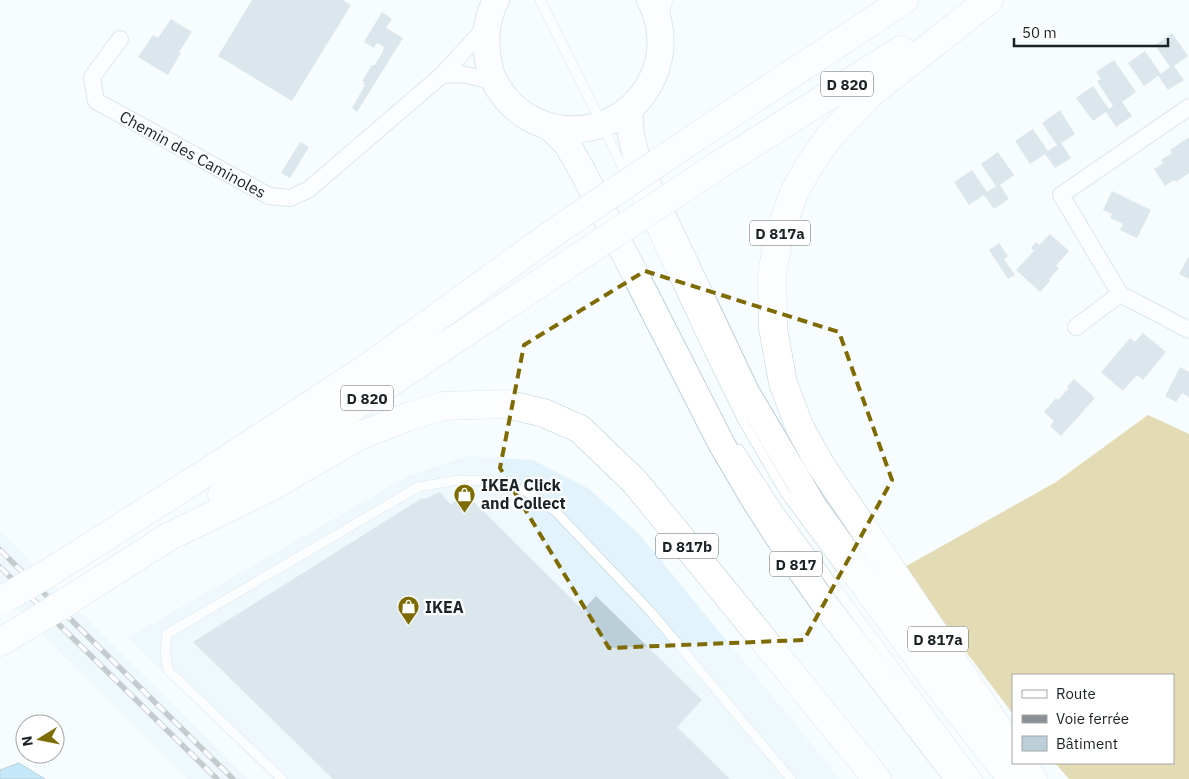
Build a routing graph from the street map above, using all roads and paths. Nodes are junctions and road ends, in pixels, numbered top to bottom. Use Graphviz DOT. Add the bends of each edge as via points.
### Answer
graph roads {
  1 [pos="496,0"];
  2 [pos="540,0"];
  3 [pos="897,0"];
  4 [pos="904,0"];
  5 [pos="981,0"];
  6 [pos="989,0"];
  7 [pos="655,4"];
  8 [pos="486,27"];
  9 [pos="852,34"];
  10 [pos="120,39"];
  11 [pos="442,75"];
  12 [pos="497,84"];
  13 [pos="1189,107"];
  14 [pos="630,109"];
  15 [pos="602,124"];
  16 [pos="549,126"];
  17 [pos="1120,294"];
  18 [pos="1076,327"];
  19 [pos="663,329"];
  20 [pos="1189,330"];
  21 [pos="715,412"];
  22 [pos="736,445"];
  23 [pos="170,536"];
  24 [pos="4,599"];
  25 [pos="0,642"];
  26 [pos="1012,749"];
  27 [pos="1023,764"];
  28 [pos="282,779"];
  29 [pos="791,779"];
  30 [pos="877,779"];
  31 [pos="959,779"];
  32 [pos="978,779"];
  33 [pos="1000,779"];
  34 [pos="1020,779"];
  35 [pos="1033,779"];
  1 -- 8 [label="main road"];
  2 -- 15 [label="lane"];
  3 -- 9 [label="highway"];
  4 -- 9 [label="highway, D 820"];
  5 -- 23 [label="highway, D 820, bridge" via="567,265 213,501"];
  6 -- 26 [label="highway, D 817a" via="871,93 830,137 809,166 794,193 779,234 772,274 773,328 783,383 800,428 820,464"];
  7 -- 14 [label="main road" via="661,37 658,64 647,89"];
  8 -- 11 [label="street, Chemin des Caminoles"];
  8 -- 12 [label="main road" via="489,63"];
  9 -- 24 [label="highway, D 820, bridge" via="549,236 370,366 203,476"];
  10 -- 11 [label="street, Chemin des Caminoles" via="92,77 96,101 269,196 290,198 308,190"];
  11 -- 12 [label="street" via="462,74"];
  12 -- 16 [label="main road" via="516,108"];
  13 -- 17 [label="street" via="1061,194"];
  14 -- 15 [label="main road"];
  14 -- 34 [label="main road, D 817" via="631,135 638,164 746,392 814,506 986,741"];
  15 -- 16 [label="main road" via="570,130"];
  15 -- 33 [label="lane" via="744,423 785,493"];
  16 -- 19 [label="main road, D 817" via="567,144"];
  17 -- 18 [label="street"];
  17 -- 20 [label="street"];
  19 -- 21 [label="lane"];
  19 -- 31 [label="main road, D 817" via="721,443 787,550"];
  22 -- 32 [label="lane" via="779,511"];
  23 -- 25 [label="highway, bridge"];
  23 -- 30 [label="highway, D 817b" via="271,487 359,436 407,417 443,406 506,404 544,413 580,429 635,482"];
  27 -- 35 [label="highway"];
  28 -- 29 [label="lane" via="168,670 167,634 418,486 458,480 496,480 527,492 555,511 651,612"];
}
